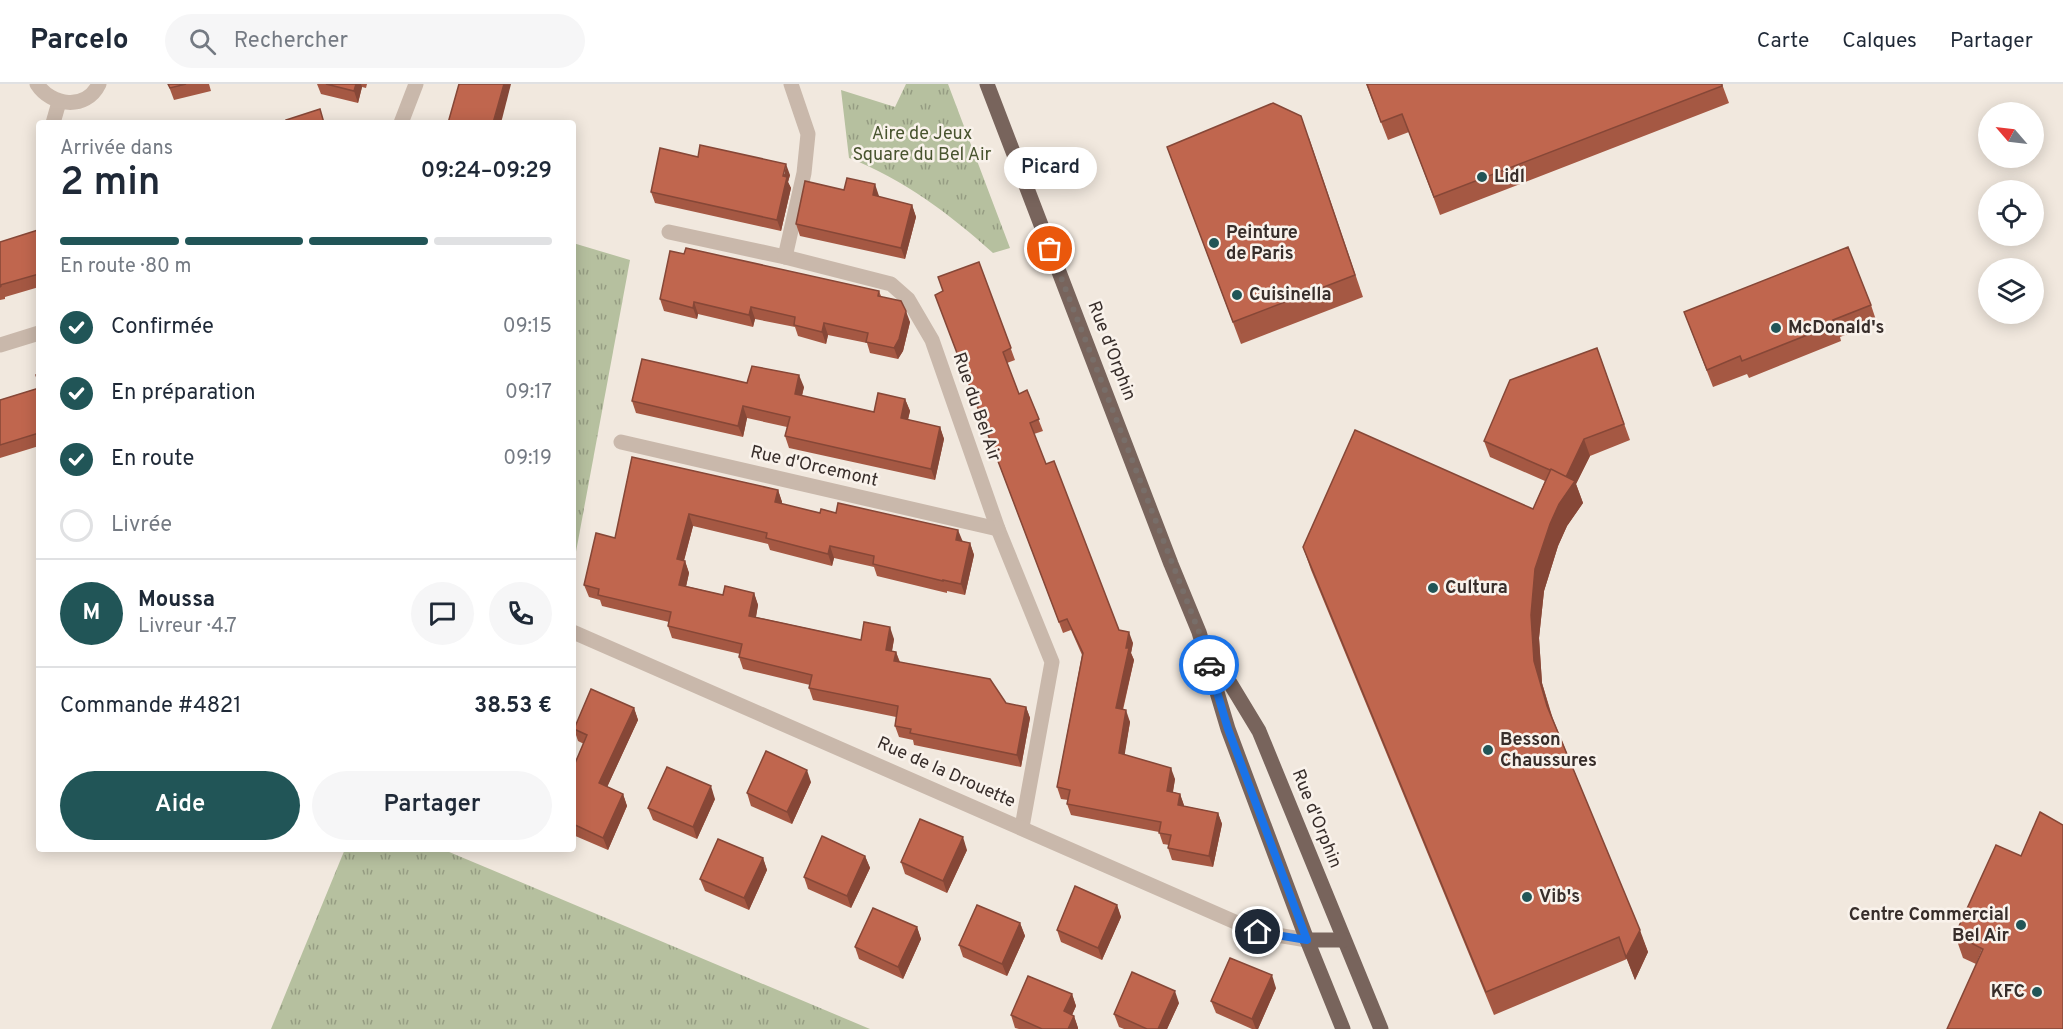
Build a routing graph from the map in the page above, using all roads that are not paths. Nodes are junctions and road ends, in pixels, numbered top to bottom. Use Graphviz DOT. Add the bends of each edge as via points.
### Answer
graph roads {
  1 [pos="37,84"];
  2 [pos="99,84"];
  3 [pos="416,84"];
  4 [pos="791,84"];
  5 [pos="987,84"];
  6 [pos="59,102"];
  7 [pos="54,120"];
  8 [pos="402,120"];
  9 [pos="669,232"];
  10 [pos="785,257"];
  11 [pos="36,334"];
  12 [pos="0,345"];
  13 [pos="621,442"];
  14 [pos="998,529"];
  15 [pos="1199,632"];
  16 [pos="576,633"];
  17 [pos="1022,827"];
  18 [pos="1307,940"];
  19 [pos="1344,940"];
  20 [pos="1343,1029"];
  21 [pos="1381,1029"];
  1 -- 6 [label="street" via="43,93"];
  2 -- 6 [label="street" via="88,97 77,102"];
  3 -- 8 [label="street"];
  4 -- 10 [label="street" via="808,134 804,173"];
  5 -- 15 [label="main road, Rue d'Orphin"];
  6 -- 7 [label="street"];
  9 -- 10 [label="street, Rue du Bel Air"];
  10 -- 14 [label="street, Rue du Bel Air" via="891,284 908,298 932,340"];
  11 -- 12 [label="street"];
  13 -- 14 [label="street, Rue d'Orcemont"];
  14 -- 17 [label="street, Rue du Bel Air" via="1052,662"];
  15 -- 18 [label="main road, Rue d'Orphin" via="1228,729"];
  15 -- 19 [label="main road, Rue d'Orphin" via="1259,731"];
  16 -- 17 [label="street, Rue de la Drouette"];
  17 -- 18 [label="street, Rue de la Drouette" via="1258,932"];
  18 -- 19 [label="main road"];
  18 -- 20 [label="main road, Rue d'Orphin"];
  19 -- 21 [label="main road, Rue d'Orphin"];
}
